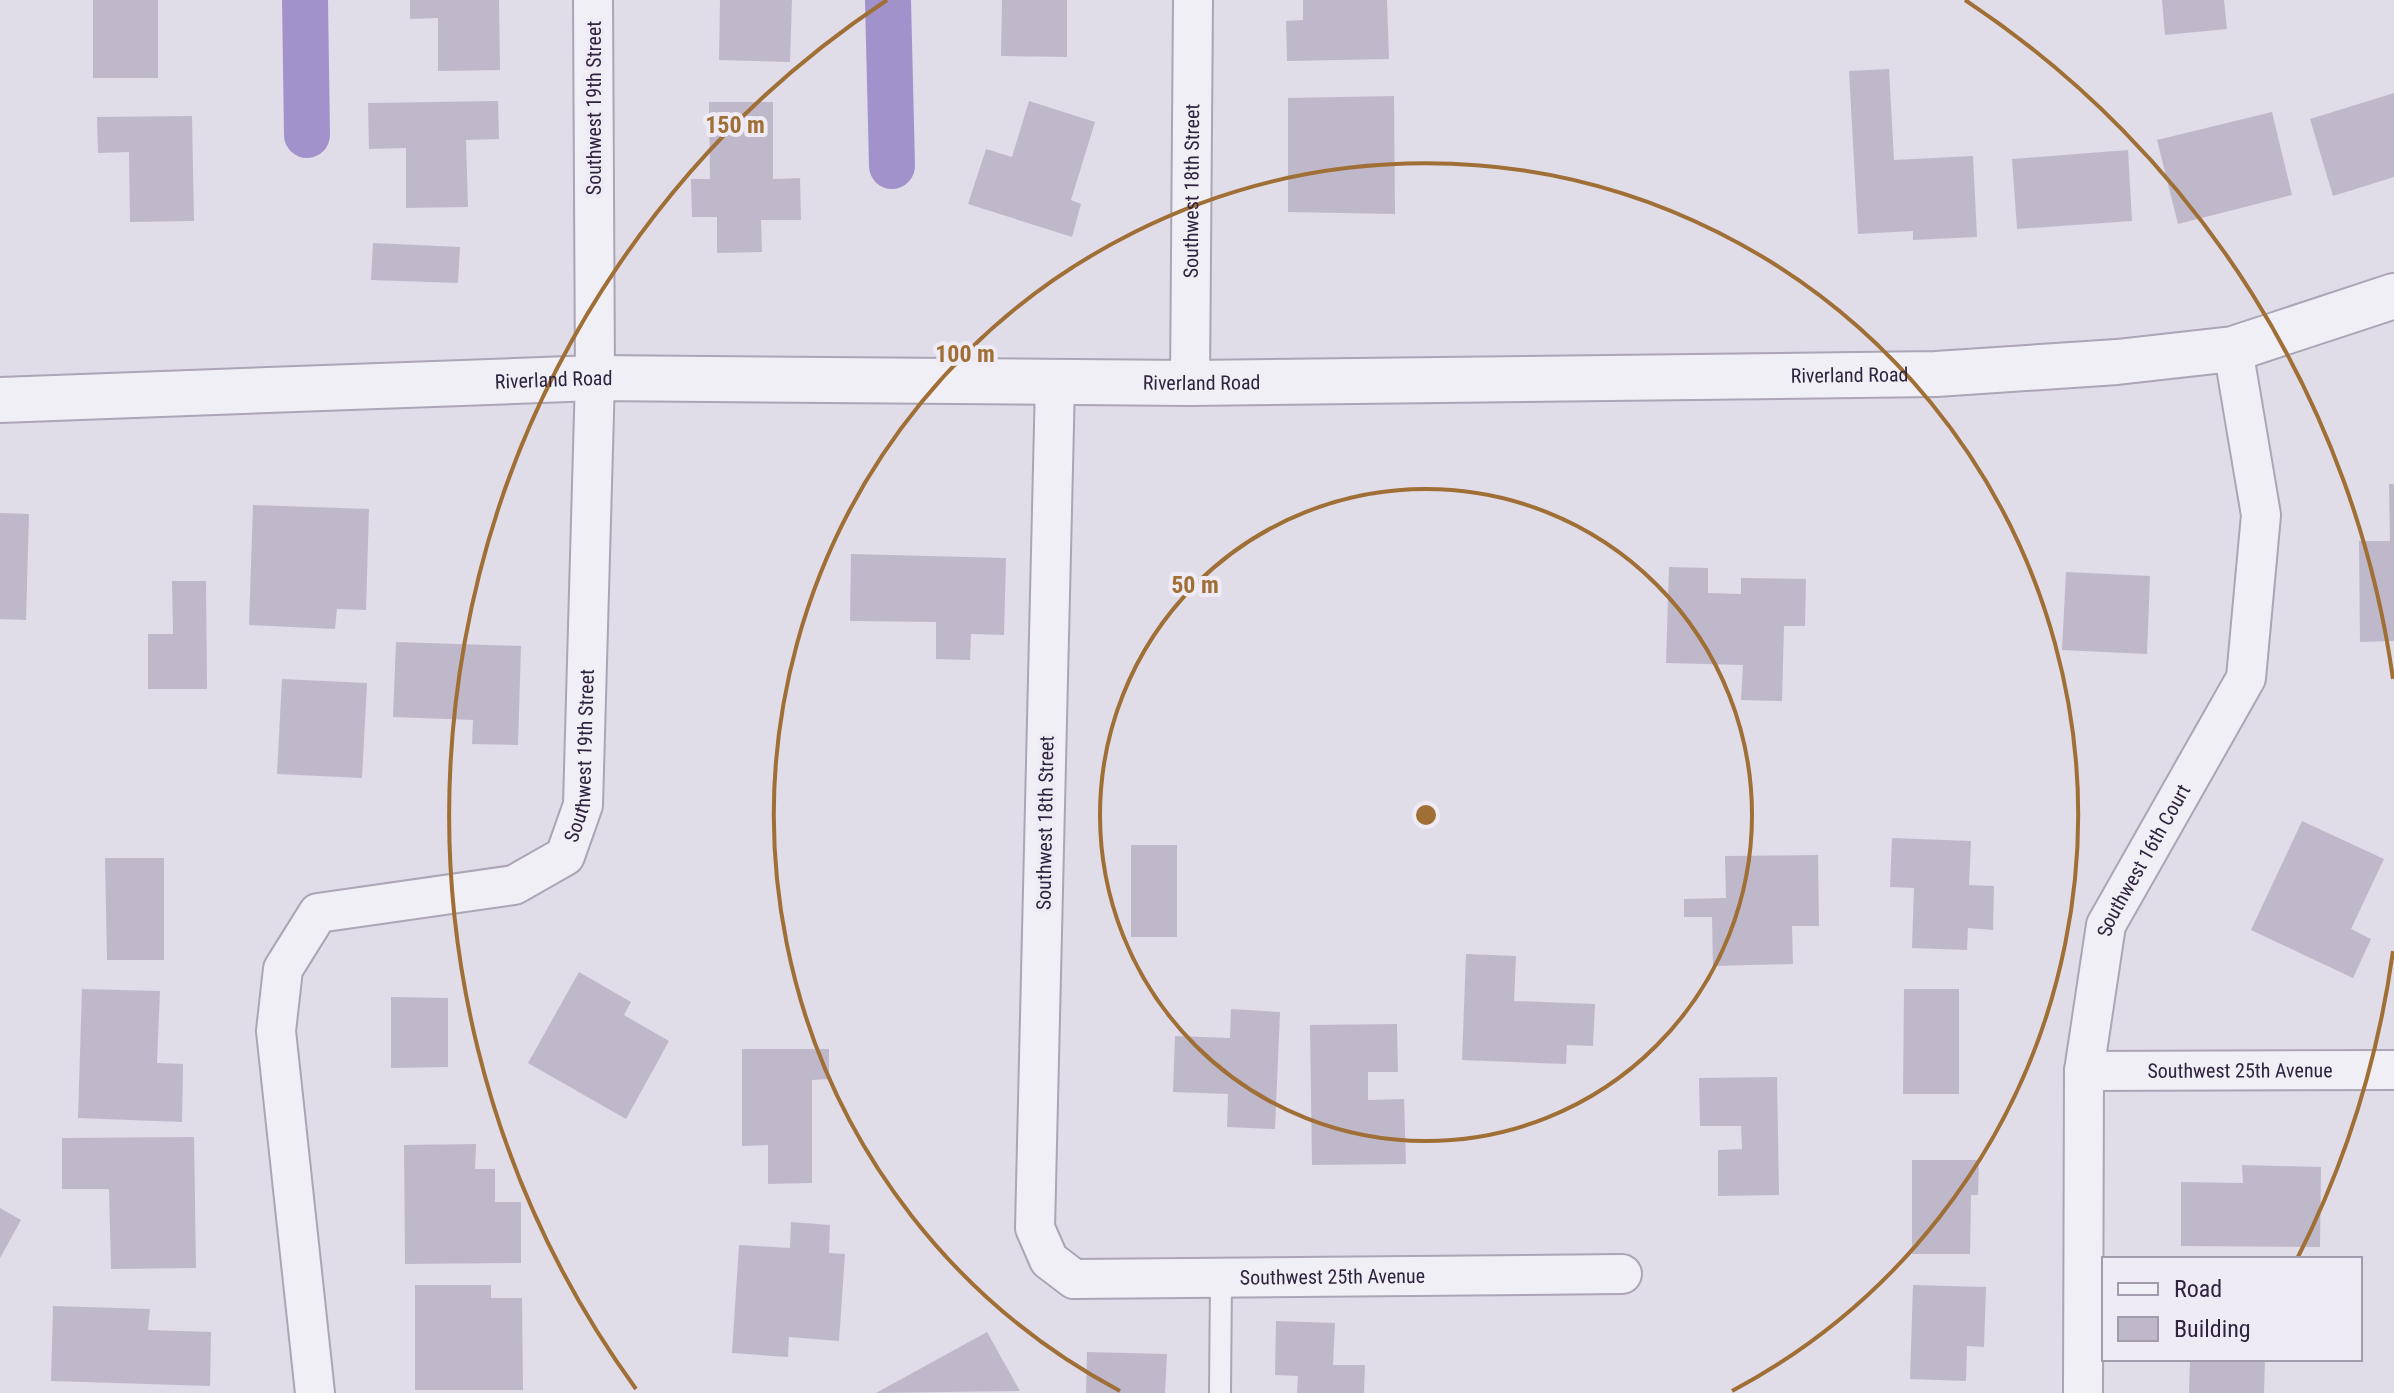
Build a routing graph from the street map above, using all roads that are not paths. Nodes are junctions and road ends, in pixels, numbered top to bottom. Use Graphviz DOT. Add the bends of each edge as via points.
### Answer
graph roads {
  1 [pos="593,0"];
  2 [pos="1193,0"];
  3 [pos="2394,296"];
  4 [pos="2233,349"];
  5 [pos="595,378"];
  6 [pos="1055,383"];
  7 [pos="1190,383"];
  8 [pos="0,400"];
  9 [pos="2394,1070"];
  10 [pos="2084,1071"];
  11 [pos="1049,1260"];
  12 [pos="1622,1274"];
  13 [pos="1221,1278"];
  14 [pos="315,1393"];
  15 [pos="1220,1393"];
  16 [pos="2083,1393"];
  1 -- 5 [label="street, Southwest 19th Street"];
  2 -- 7 [label="street, Southwest 18th Street"];
  3 -- 4 [label="street, Riverland Road"];
  4 -- 7 [label="street, Riverland Road" via="1936,374"];
  4 -- 10 [label="street, Southwest 16th Court" via="2261,515 2246,678 2106,925"];
  5 -- 6 [label="street, Riverland Road"];
  5 -- 8 [label="street, Riverland Road"];
  5 -- 14 [label="street, Southwest 19th Street" via="583,805 565,856 514,885 318,913 283,969 276,1031"];
  6 -- 7 [label="street, Riverland Road"];
  6 -- 11 [label="street, Southwest 18th Street" via="1035,1228"];
  9 -- 10 [label="street, Southwest 25th Avenue"];
  10 -- 16 [label="street, Southwest 16th Court"];
  11 -- 13 [label="street, Southwest 25th Avenue" via="1074,1279"];
  12 -- 13 [label="street, Southwest 25th Avenue"];
  13 -- 15 [label="lane"];
}
